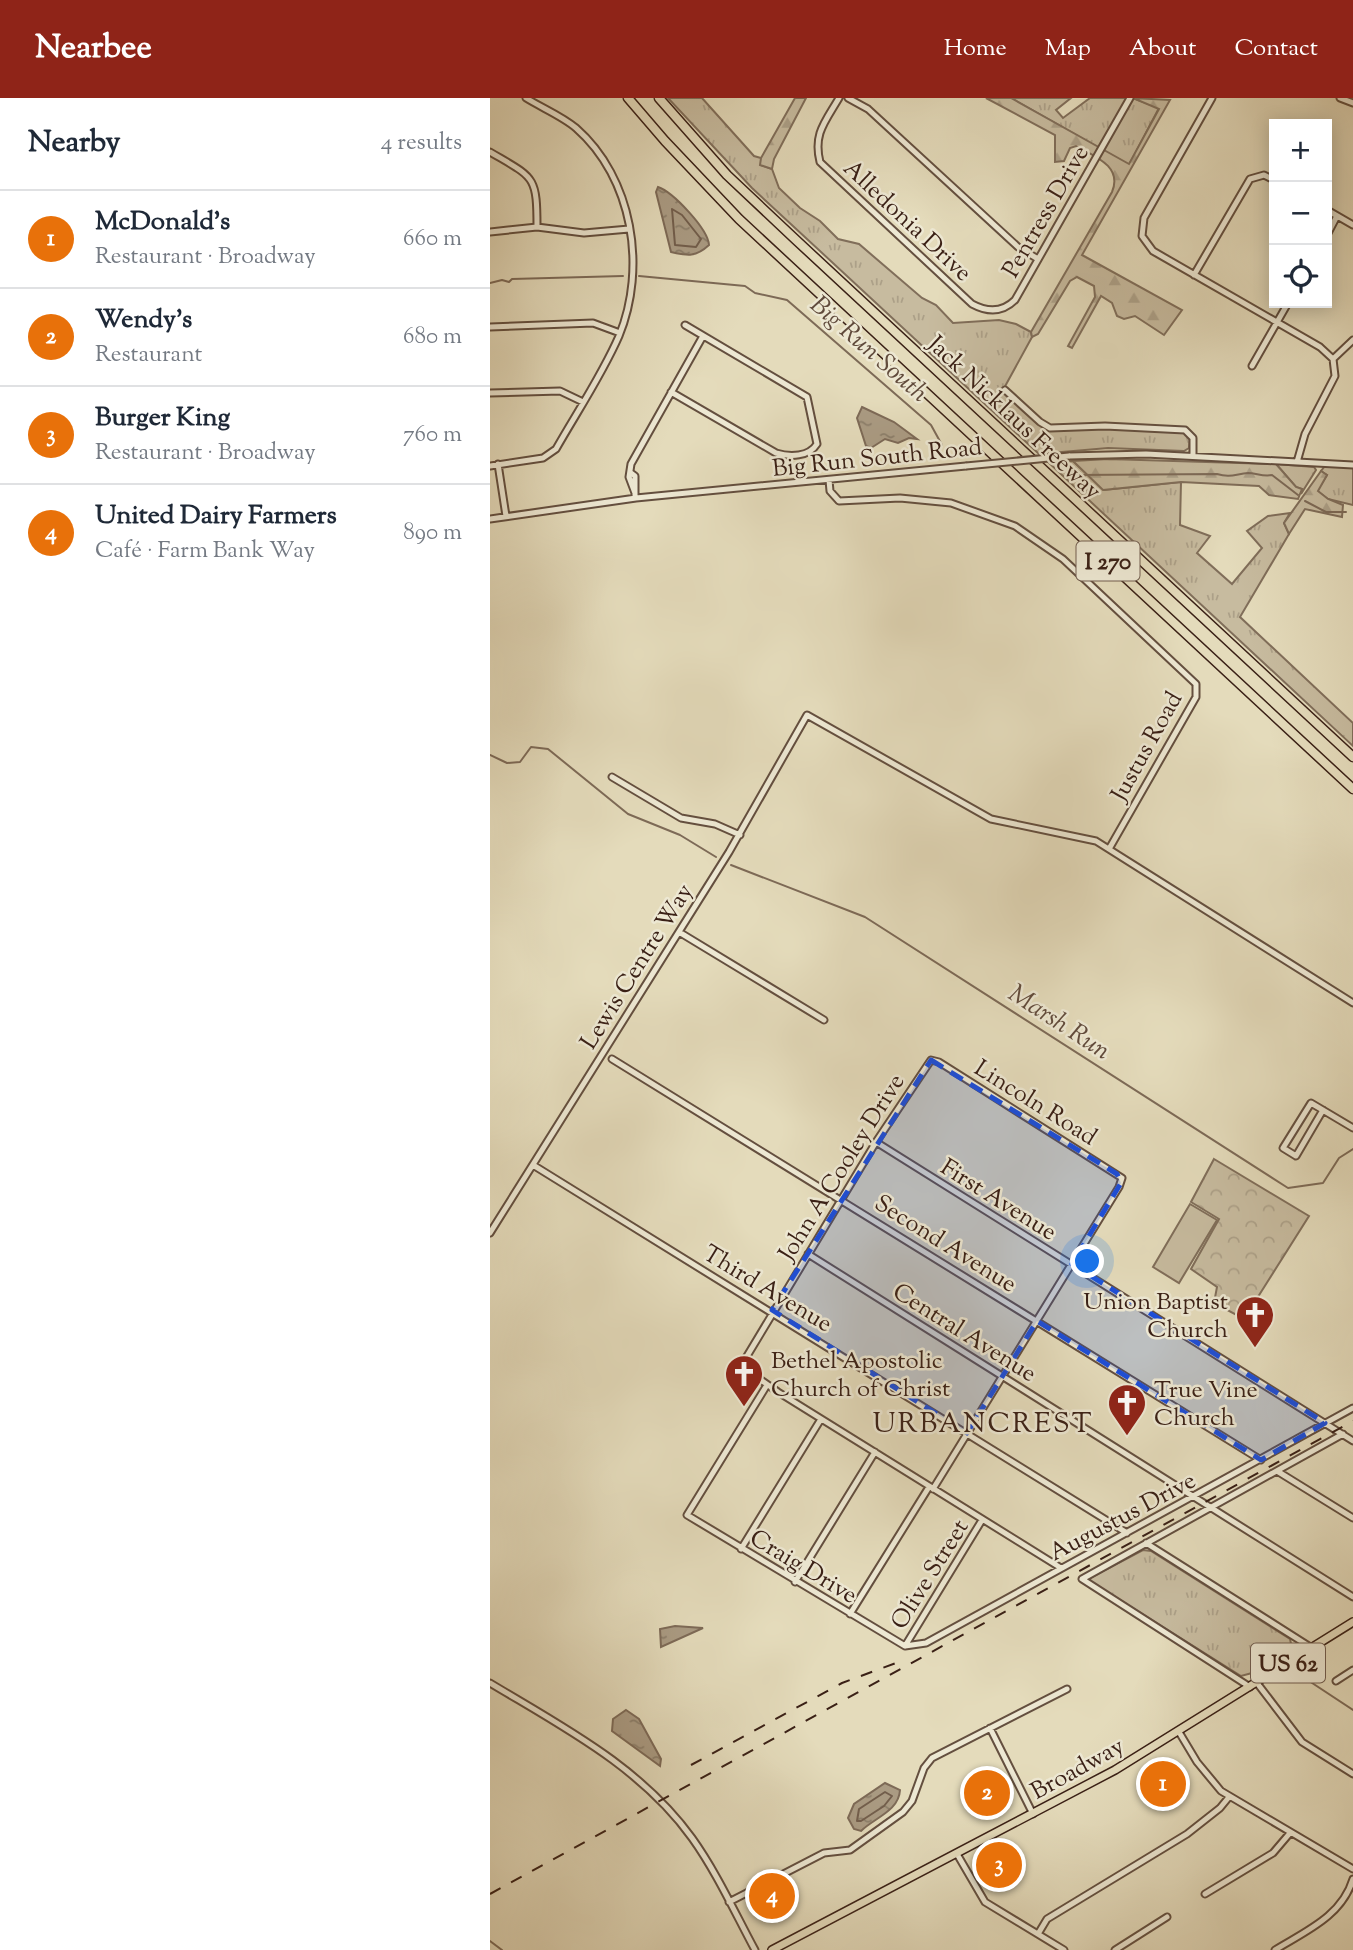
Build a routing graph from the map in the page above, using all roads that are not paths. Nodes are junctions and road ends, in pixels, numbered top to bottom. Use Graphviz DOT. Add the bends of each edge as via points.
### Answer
graph roads {
  1 [pos="526,98"];
  2 [pos="628,98"];
  3 [pos="659,98"];
  4 [pos="839,98"];
  5 [pos="848,98"];
  6 [pos="1130,98"];
  7 [pos="1212,98"];
  8 [pos="1340,98"];
  9 [pos="1353,103"];
  10 [pos="490,152"];
  11 [pos="1269,179"];
  12 [pos="1332,213"];
  13 [pos="1337,216"];
  14 [pos="1332,225"];
  15 [pos="1353,225"];
  16 [pos="537,227"];
  17 [pos="629,229"];
  18 [pos="490,232"];
  19 [pos="1038,259"];
  20 [pos="1194,275"];
  21 [pos="972,304"];
  22 [pos="1285,308"];
  23 [pos="1277,322"];
  24 [pos="685,325"];
  25 [pos="490,327"];
  26 [pos="620,333"];
  27 [pos="703,336"];
  28 [pos="1353,340"];
  29 [pos="1333,359"];
  30 [pos="1252,366"];
  31 [pos="1005,390"];
  32 [pos="671,392"];
  33 [pos="490,393"];
  34 [pos="583,402"];
  35 [pos="1193,456"];
  36 [pos="1297,462"];
  37 [pos="498,464"];
  38 [pos="1353,465"];
  39 [pos="490,466"];
  40 [pos="829,480"];
  41 [pos="635,495"];
  42 [pos="506,516"];
  43 [pos="490,519"];
  44 [pos="1353,757"];
  45 [pos="612,776"];
  46 [pos="1353,789"];
  47 [pos="740,835"];
  48 [pos="1108,849"];
  49 [pos="679,932"];
  50 [pos="1353,1003"];
  51 [pos="824,1020"];
  52 [pos="612,1059"];
  53 [pos="931,1060"];
  54 [pos="1324,1110"];
  55 [pos="1353,1128"];
  56 [pos="876,1142"];
  57 [pos="533,1165"];
  58 [pos="842,1199"];
  59 [pos="490,1233"];
  60 [pos="808,1254"];
  61 [pos="1072,1265"];
  62 [pos="772,1310"];
  63 [pos="1037,1321"];
  64 [pos="1002,1377"];
  65 [pos="767,1385"];
  66 [pos="1353,1408"];
  67 [pos="821,1419"];
  68 [pos="1325,1423"];
  69 [pos="968,1433"];
  70 [pos="1343,1434"];
  71 [pos="1353,1441"];
  72 [pos="875,1452"];
  73 [pos="1261,1460"];
  74 [pos="1277,1471"];
  75 [pos="931,1488"];
  76 [pos="1194,1496"];
  77 [pos="1211,1507"];
  78 [pos="1353,1518"];
  79 [pos="982,1520"];
  80 [pos="1127,1532"];
  81 [pos="1146,1544"];
  82 [pos="741,1549"];
  83 [pos="1061,1569"];
  84 [pos="795,1582"];
  85 [pos="1353,1597"];
  86 [pos="850,1614"];
  87 [pos="1353,1622"];
  88 [pos="905,1646"];
  89 [pos="1312,1648"];
  90 [pos="1353,1671"];
  91 [pos="1336,1681"];
  92 [pos="490,1683"];
  93 [pos="1253,1685"];
  94 [pos="1067,1689"];
  95 [pos="990,1728"];
  96 [pos="1179,1732"];
  97 [pos="1353,1773"];
  98 [pos="1229,1797"];
  99 [pos="1033,1814"];
  100 [pos="1290,1833"];
  101 [pos="957,1854"];
  102 [pos="1353,1869"];
  103 [pos="1353,1879"];
  104 [pos="1205,1894"];
  105 [pos="729,1902"];
  106 [pos="1167,1917"];
  107 [pos="1038,1934"];
  108 [pos="755,1950"];
  109 [pos="772,1950"];
  110 [pos="1064,1950"];
  111 [pos="1115,1950"];
  112 [pos="1275,1950"];
  1 -- 17 [label="street" via="585,137 621,189"];
  2 -- 46 [label="highway, Jack Nicklaus Freeway / I 270" via="748,227"];
  3 -- 44 [label="highway, Jack Nicklaus Freeway / I 270" via="761,208"];
  4 -- 21 [label="street, Alledonia Drive" via="815,145 820,162"];
  5 -- 19 [label="street" via="869,109 1018,247"];
  6 -- 19 [label="street, Pentress Drive"];
  7 -- 20 [label="street" via="1144,218 1142,236 1153,251"];
  8 -- 9 [label="street"];
  10 -- 16 [label="street" via="534,182"];
  11 -- 20 [label="street" via="1257,176 1246,185"];
  12 -- 13 [label="street"];
  13 -- 14 [label="street"];
  13 -- 15 [label="street"];
  16 -- 17 [label="street" via="584,233"];
  16 -- 18 [label="street"];
  17 -- 26 [label="street" via="632,272"];
  19 -- 21 [label="street, Pentress Drive" via="1012,304 985,311"];
  20 -- 23 [label="street"];
  22 -- 23 [label="street"];
  23 -- 29 [label="street"];
  23 -- 30 [label="street"];
  24 -- 27 [label="street"];
  25 -- 26 [label="street" via="593,323"];
  26 -- 34 [label="street"];
  27 -- 32 [label="street"];
  27 -- 32 [label="street" via="807,397 816,447 791,456 776,453"];
  28 -- 29 [label="street"];
  29 -- 36 [label="street" via="1335,376 1305,434"];
  31 -- 35 [label="street" via="1050,428 1185,430 1193,438"];
  32 -- 41 [label="street" via="631,464 629,477"];
  33 -- 34 [label="street" via="560,391"];
  34 -- 37 [label="street" via="554,452 543,458"];
  35 -- 36 [label="street, Big Run South Road"];
  35 -- 40 [label="street, Big Run South Road, bridge" via="1069,456"];
  36 -- 38 [label="street, Big Run South Road"];
  37 -- 39 [label="street"];
  37 -- 42 [label="street"];
  40 -- 41 [label="street, Big Run South Road"];
  40 -- 48 [label="street, Justus Road" via="830,491 839,501 900,498 941,502 974,509 1015,526 1063,559 1196,684 1196,697"];
  41 -- 42 [label="street, Big Run South Road"];
  42 -- 43 [label="street, Big Run South Road"];
  45 -- 47 [label="street" via="681,818 715,824"];
  47 -- 48 [label="street, Lewis Centre Way" via="807,715 991,819 1085,837"];
  47 -- 49 [label="street, Lewis Centre Way"];
  48 -- 50 [label="street"];
  49 -- 51 [label="street"];
  49 -- 57 [label="street, Lewis Centre Way"];
  52 -- 58 [label="street, Second Avenue"];
  53 -- 56 [label="street, John A Cooley Drive"];
  53 -- 61 [label="street, Lincoln Road" via="1122,1178"];
  54 -- 54 [label="street" via="1311,1103 1283,1148 1296,1156"];
  54 -- 55 [label="street"];
  56 -- 58 [label="street, John A Cooley Drive"];
  56 -- 61 [label="street, First Avenue"];
  57 -- 59 [label="street, Lewis Centre Way"];
  57 -- 62 [label="street, Third Avenue"];
  58 -- 60 [label="street, John A Cooley Drive"];
  58 -- 63 [label="street, Second Avenue"];
  60 -- 62 [label="street, John A Cooley Drive"];
  60 -- 64 [label="street, Central Avenue"];
  61 -- 63 [label="street"];
  61 -- 68 [label="street, First Avenue"];
  62 -- 65 [label="street, John A Cooley Drive" via="741,1366"];
  62 -- 69 [label="street, Third Avenue"];
  63 -- 64 [label="street"];
  63 -- 73 [label="street, Second Avenue"];
  64 -- 69 [label="street"];
  64 -- 76 [label="street, Central Avenue"];
  65 -- 67 [label="street"];
  65 -- 82 [label="street, Craig Drive" via="687,1515"];
  66 -- 68 [label="street, Augustus Drive"];
  67 -- 72 [label="street"];
  67 -- 82 [label="street"];
  68 -- 70 [label="street, First Avenue"];
  68 -- 73 [label="street, Augustus Drive"];
  69 -- 75 [label="street"];
  69 -- 80 [label="street, Third Avenue"];
  70 -- 71 [label="street, First Avenue"];
  70 -- 74 [label="street"];
  72 -- 75 [label="street"];
  72 -- 84 [label="street"];
  73 -- 76 [label="street, Augustus Drive"];
  74 -- 77 [label="street"];
  74 -- 78 [label="street"];
  75 -- 79 [label="street"];
  75 -- 86 [label="street"];
  76 -- 77 [label="street, Central Avenue"];
  76 -- 80 [label="street, Augustus Drive"];
  77 -- 81 [label="street"];
  77 -- 85 [label="street, Central Avenue"];
  79 -- 83 [label="street"];
  79 -- 88 [label="street, Olive Street"];
  80 -- 83 [label="street, Augustus Drive"];
  81 -- 89 [label="street"];
  81 -- 93 [label="street" via="1082,1579"];
  82 -- 84 [label="street, Craig Drive"];
  83 -- 88 [label="street, Augustus Drive" via="926,1643"];
  84 -- 86 [label="street, Craig Drive"];
  86 -- 88 [label="street, Craig Drive"];
  87 -- 89 [label="main road, Broadway / US 62"];
  89 -- 93 [label="main road, Broadway / US 62"];
  90 -- 91 [label="street"];
  92 -- 105 [label="street" via="646,1786 691,1836"];
  93 -- 96 [label="main road, Broadway / US 62"];
  93 -- 97 [label="street" via="1302,1742"];
  94 -- 95 [label="street"];
  95 -- 99 [label="street"];
  95 -- 105 [label="street" via="932,1758 908,1807 872,1837 841,1853 824,1853"];
  96 -- 98 [label="street" via="1205,1772"];
  96 -- 99 [label="main road, Broadway / US 62"];
  98 -- 100 [label="street"];
  98 -- 107 [label="street" via="1187,1834 1046,1919"];
  99 -- 101 [label="main road, Broadway / US 62"];
  100 -- 102 [label="street"];
  100 -- 104 [label="street" via="1273,1853"];
  101 -- 107 [label="street" via="985,1902"];
  101 -- 109 [label="main road, Broadway / US 62"];
  103 -- 112 [label="street" via="1334,1912"];
  105 -- 108 [label="street"];
  106 -- 111 [label="street"];
  107 -- 110 [label="street"];
}
